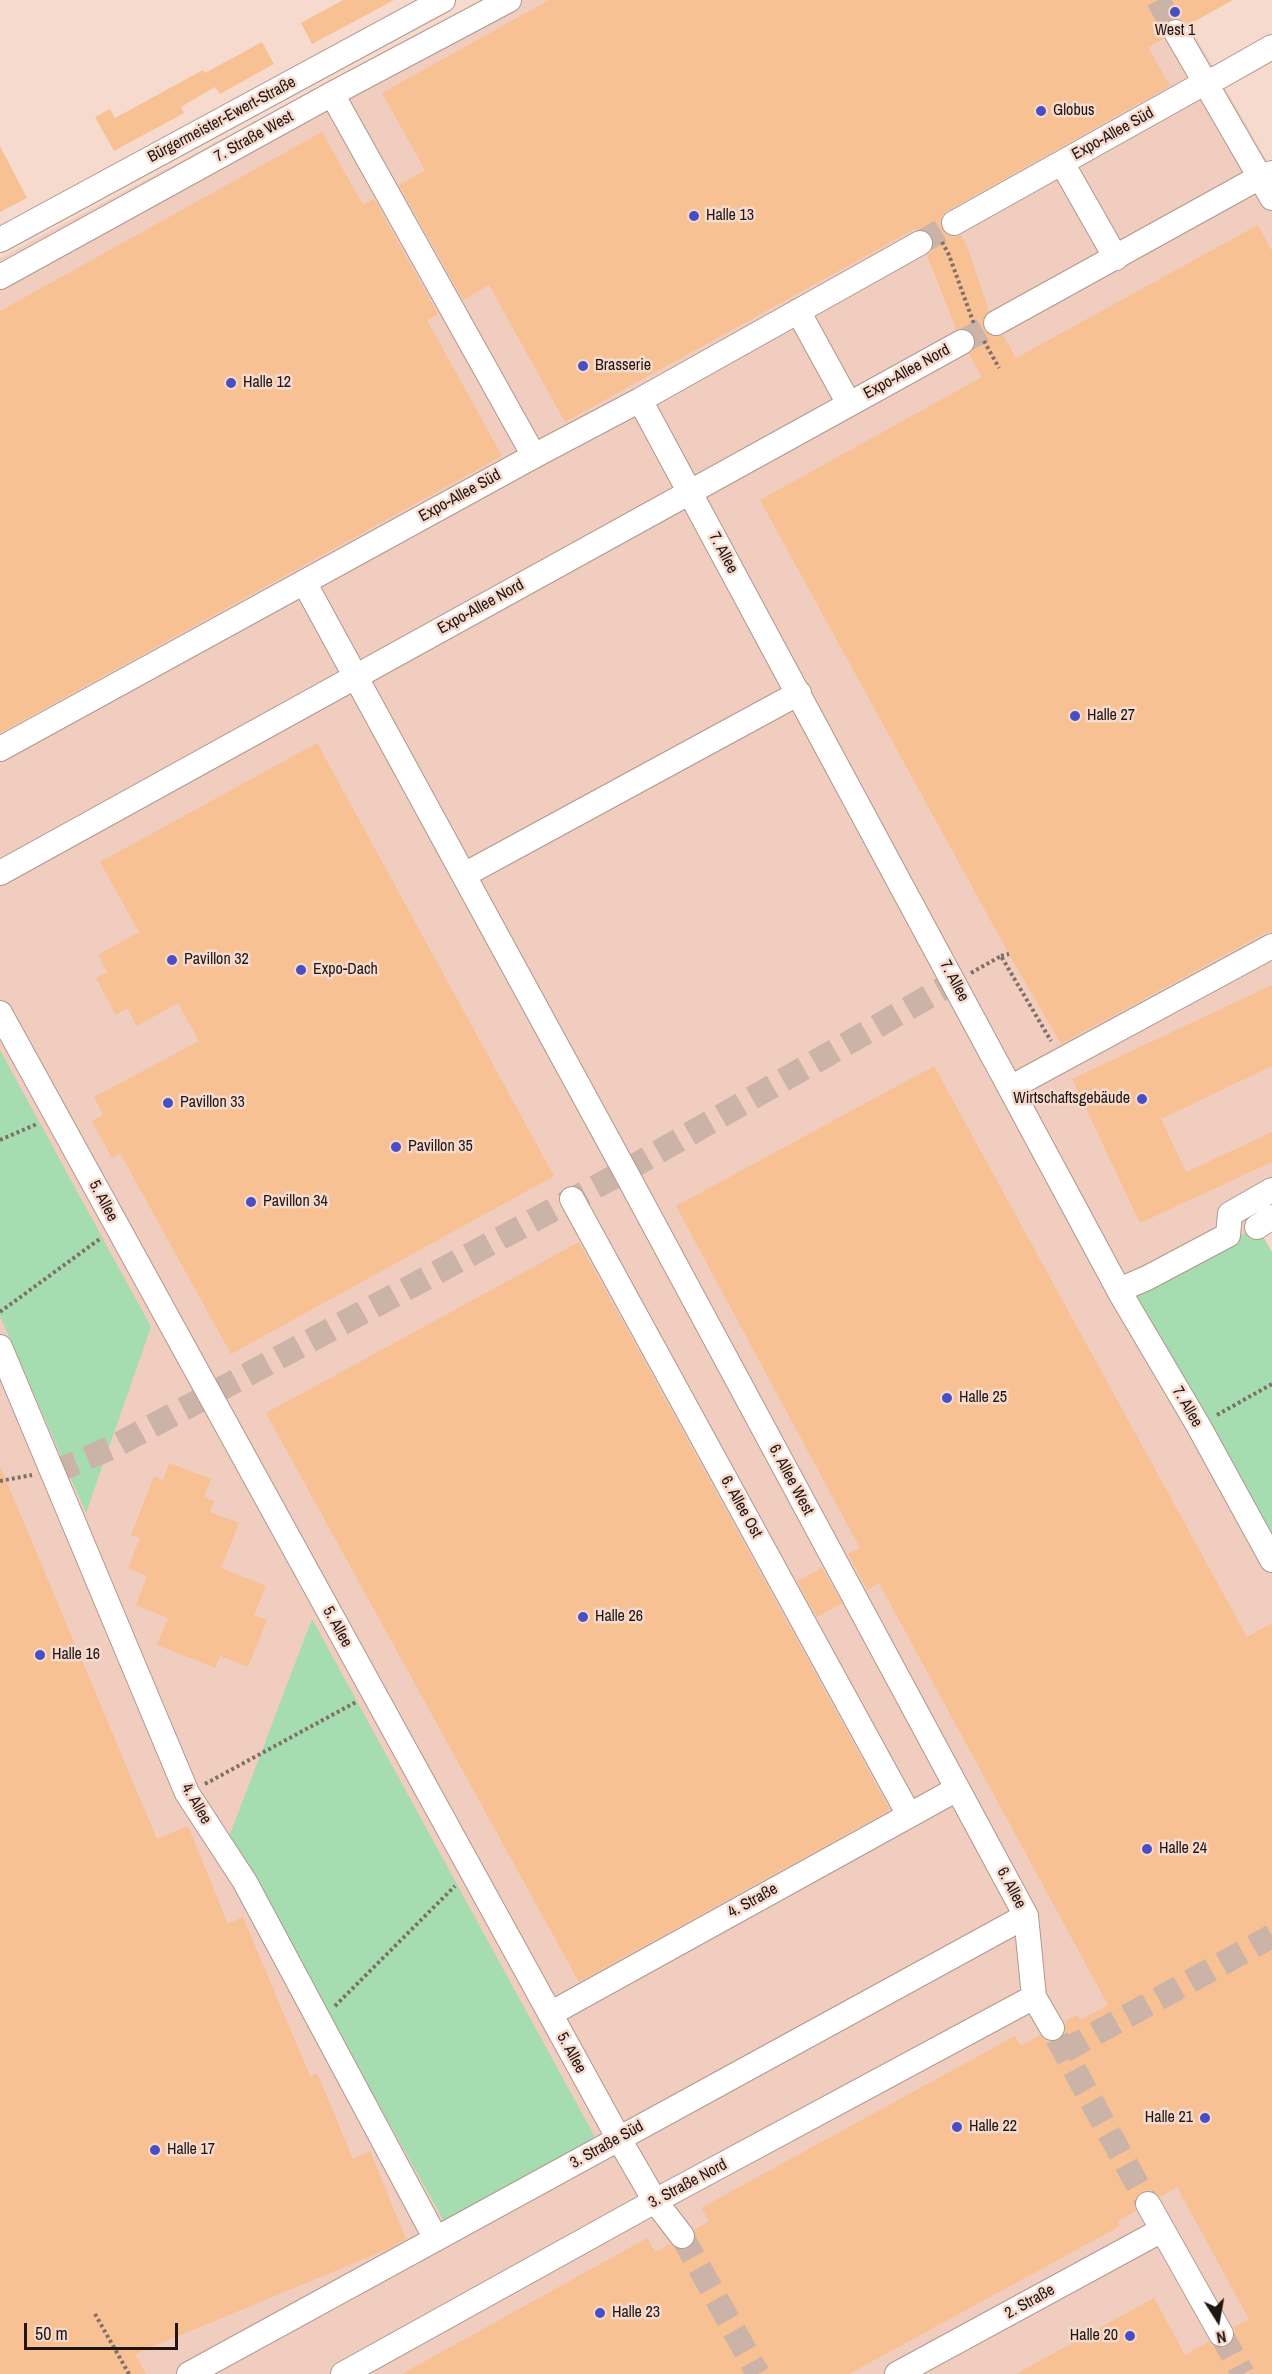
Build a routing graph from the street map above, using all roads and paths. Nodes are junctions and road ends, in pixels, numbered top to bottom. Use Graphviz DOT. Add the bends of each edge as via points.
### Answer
graph roads {
  1 [pos="443,0"];
  2 [pos="510,0"];
  3 [pos="1176,32"];
  4 [pos="1272,48"];
  5 [pos="1206,82"];
  6 [pos="332,94"];
  7 [pos="1062,163"];
  8 [pos="1268,183"];
  9 [pos="937,233"];
  10 [pos="0,240"];
  11 [pos="1116,258"];
  12 [pos="0,278"];
  13 [pos="798,311"];
  14 [pos="996,323"];
  15 [pos="962,342"];
  16 [pos="999,368"];
  17 [pos="640,400"];
  18 [pos="849,404"];
  19 [pos="534,456"];
  20 [pos="690,491"];
  21 [pos="304,582"];
  22 [pos="356,676"];
  23 [pos="799,693"];
  24 [pos="0,749"];
  25 [pos="0,873"];
  26 [pos="464,875"];
  27 [pos="1272,946"];
  28 [pos="1009,954"];
  29 [pos="1001,956"];
  30 [pos="954,982"];
  31 [pos="0,1013"];
  32 [pos="1063,1060"];
  33 [pos="1010,1088"];
  34 [pos="57,1115"];
  35 [pos="0,1140"];
  36 [pos="1272,1190"];
  37 [pos="572,1199"];
  38 [pos="116,1227"];
  39 [pos="1119,1290"];
  40 [pos="0,1312"];
  41 [pos="0,1347"];
  42 [pos="1272,1384"];
  43 [pos="1198,1425"];
  44 [pos="54,1472"];
  45 [pos="0,1481"];
  46 [pos="1272,1560"];
  47 [pos="373,1693"];
  48 [pos="957,1789"];
  49 [pos="187,1793"];
  50 [pos="909,1815"];
  51 [pos="470,1870"];
  52 [pos="1026,1916"];
  53 [pos="1034,1997"];
  54 [pos="550,2014"];
  55 [pos="320,2022"];
  56 [pos="1052,2028"];
  57 [pos="619,2139"];
  58 [pos="655,2202"];
  59 [pos="1148,2204"];
  60 [pos="1162,2230"];
  61 [pos="682,2236"];
  62 [pos="436,2239"];
  63 [pos="95,2314"];
  64 [pos="1221,2334"];
  65 [pos="129,2374"];
  66 [pos="189,2374"];
  67 [pos="343,2374"];
  68 [pos="897,2374"];
  1 -- 10 [label="street, Bürgermeister-Ewert-Straße"];
  2 -- 6 [label="street, 7. Straße West"];
  3 -- 5 [label="street"];
  4 -- 5 [label="street, Expo-Allee Süd"];
  5 -- 7 [label="street, Expo-Allee Süd"];
  5 -- 8 [label="street"];
  6 -- 12 [label="street, 7. Straße West"];
  6 -- 19 [label="street"];
  7 -- 9 [label="street, Expo-Allee Süd"];
  7 -- 11 [label="street"];
  8 -- 11 [label="street"];
  9 -- 13 [label="street, Expo-Allee Süd"];
  9 -- 16 [label="path" via="949,255 970,317"];
  11 -- 14 [label="street"];
  13 -- 17 [label="street, Expo-Allee Süd"];
  13 -- 18 [label="street"];
  15 -- 18 [label="street, Expo-Allee Nord"];
  17 -- 19 [label="street, Expo-Allee Süd"];
  17 -- 20 [label="street, 7. Allee"];
  18 -- 20 [label="street, Expo-Allee Nord"];
  19 -- 21 [label="street, Expo-Allee Süd"];
  20 -- 22 [label="street, Expo-Allee Nord"];
  20 -- 23 [label="street, 7. Allee"];
  21 -- 22 [label="street, 6. Allee West"];
  21 -- 24 [label="street, Expo-Allee Süd"];
  22 -- 25 [label="street, Expo-Allee Nord"];
  22 -- 26 [label="street, 6. Allee West"];
  23 -- 26 [label="street"];
  23 -- 30 [label="street, 7. Allee"];
  26 -- 48 [label="street, 6. Allee West"];
  27 -- 32 [label="street"];
  28 -- 29 [label="path"];
  29 -- 30 [label="path"];
  29 -- 32 [label="path"];
  30 -- 33 [label="street, 7. Allee"];
  31 -- 34 [label="street, 5. Allee"];
  32 -- 33 [label="street"];
  33 -- 39 [label="street, 7. Allee"];
  34 -- 35 [label="path"];
  34 -- 38 [label="street, 5. Allee"];
  36 -- 39 [label="street" via="1230,1214 1227,1235"];
  37 -- 50 [label="street, 6. Allee Ost"];
  38 -- 40 [label="path"];
  38 -- 47 [label="street, 5. Allee"];
  39 -- 43 [label="street, 7. Allee"];
  41 -- 44 [label="street, 4. Allee"];
  42 -- 43 [label="path"];
  43 -- 46 [label="street, 7. Allee"];
  44 -- 45 [label="path"];
  44 -- 49 [label="street, 4. Allee"];
  47 -- 49 [label="path"];
  47 -- 51 [label="street, 5. Allee"];
  48 -- 50 [label="street, 4. Straße"];
  48 -- 52 [label="street, 6. Allee"];
  49 -- 55 [label="street, 4. Allee" via="245,1882"];
  50 -- 54 [label="street, 4. Straße"];
  51 -- 54 [label="street, 5. Allee"];
  51 -- 55 [label="path"];
  52 -- 53 [label="street, 6. Allee"];
  52 -- 57 [label="street, 3. Straße Süd"];
  53 -- 56 [label="street, 6. Allee"];
  53 -- 58 [label="street, 3. Straße Nord"];
  54 -- 57 [label="street, 5. Allee"];
  55 -- 62 [label="street, 4. Allee"];
  57 -- 58 [label="street, 5. Allee"];
  57 -- 62 [label="street, 3. Straße Süd"];
  58 -- 61 [label="street, 5. Allee"];
  58 -- 67 [label="street, 3. Straße Nord"];
  59 -- 60 [label="street"];
  60 -- 64 [label="street"];
  60 -- 68 [label="street, 2. Straße"];
  62 -- 66 [label="street, 3. Straße Süd"];
  63 -- 65 [label="path"];
}
